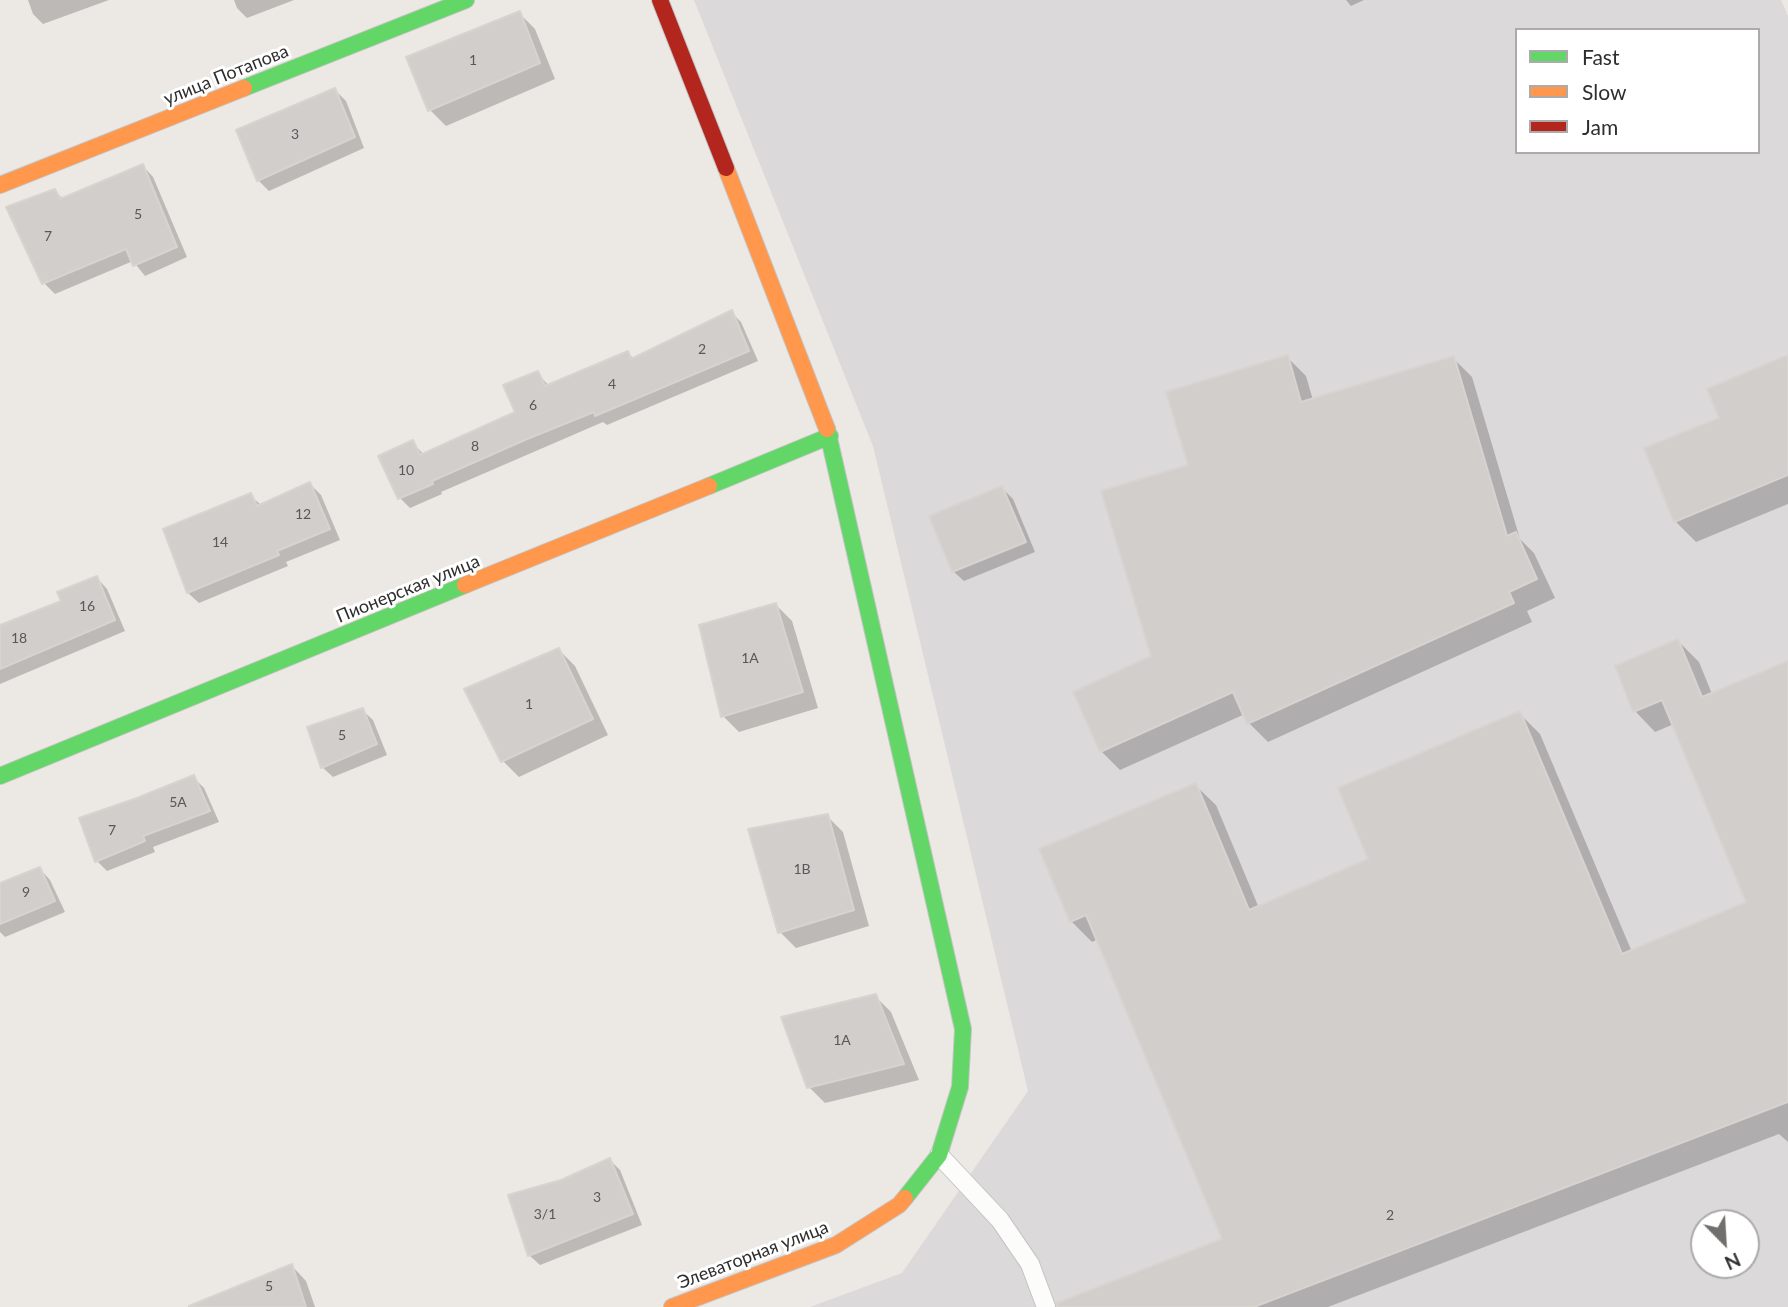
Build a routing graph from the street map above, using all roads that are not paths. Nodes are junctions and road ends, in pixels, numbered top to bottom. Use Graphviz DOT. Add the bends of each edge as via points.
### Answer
graph roads {
  1 [pos="466,0"];
  2 [pos="660,0"];
  3 [pos="0,185"];
  4 [pos="830,436"];
  5 [pos="0,776"];
  6 [pos="939,1154"];
  7 [pos="672,1307"];
  8 [pos="1046,1307"];
  1 -- 3 [label="main road, улица Потапова"];
  2 -- 4 [label="main road"];
  4 -- 5 [label="main road, Пионерская улица"];
  4 -- 6 [label="main road" via="963,1029 960,1087"];
  6 -- 7 [label="main road, Элеваторная улица" via="899,1205 836,1245"];
  6 -- 8 [label="lane" via="1000,1220 1030,1264"];
}
